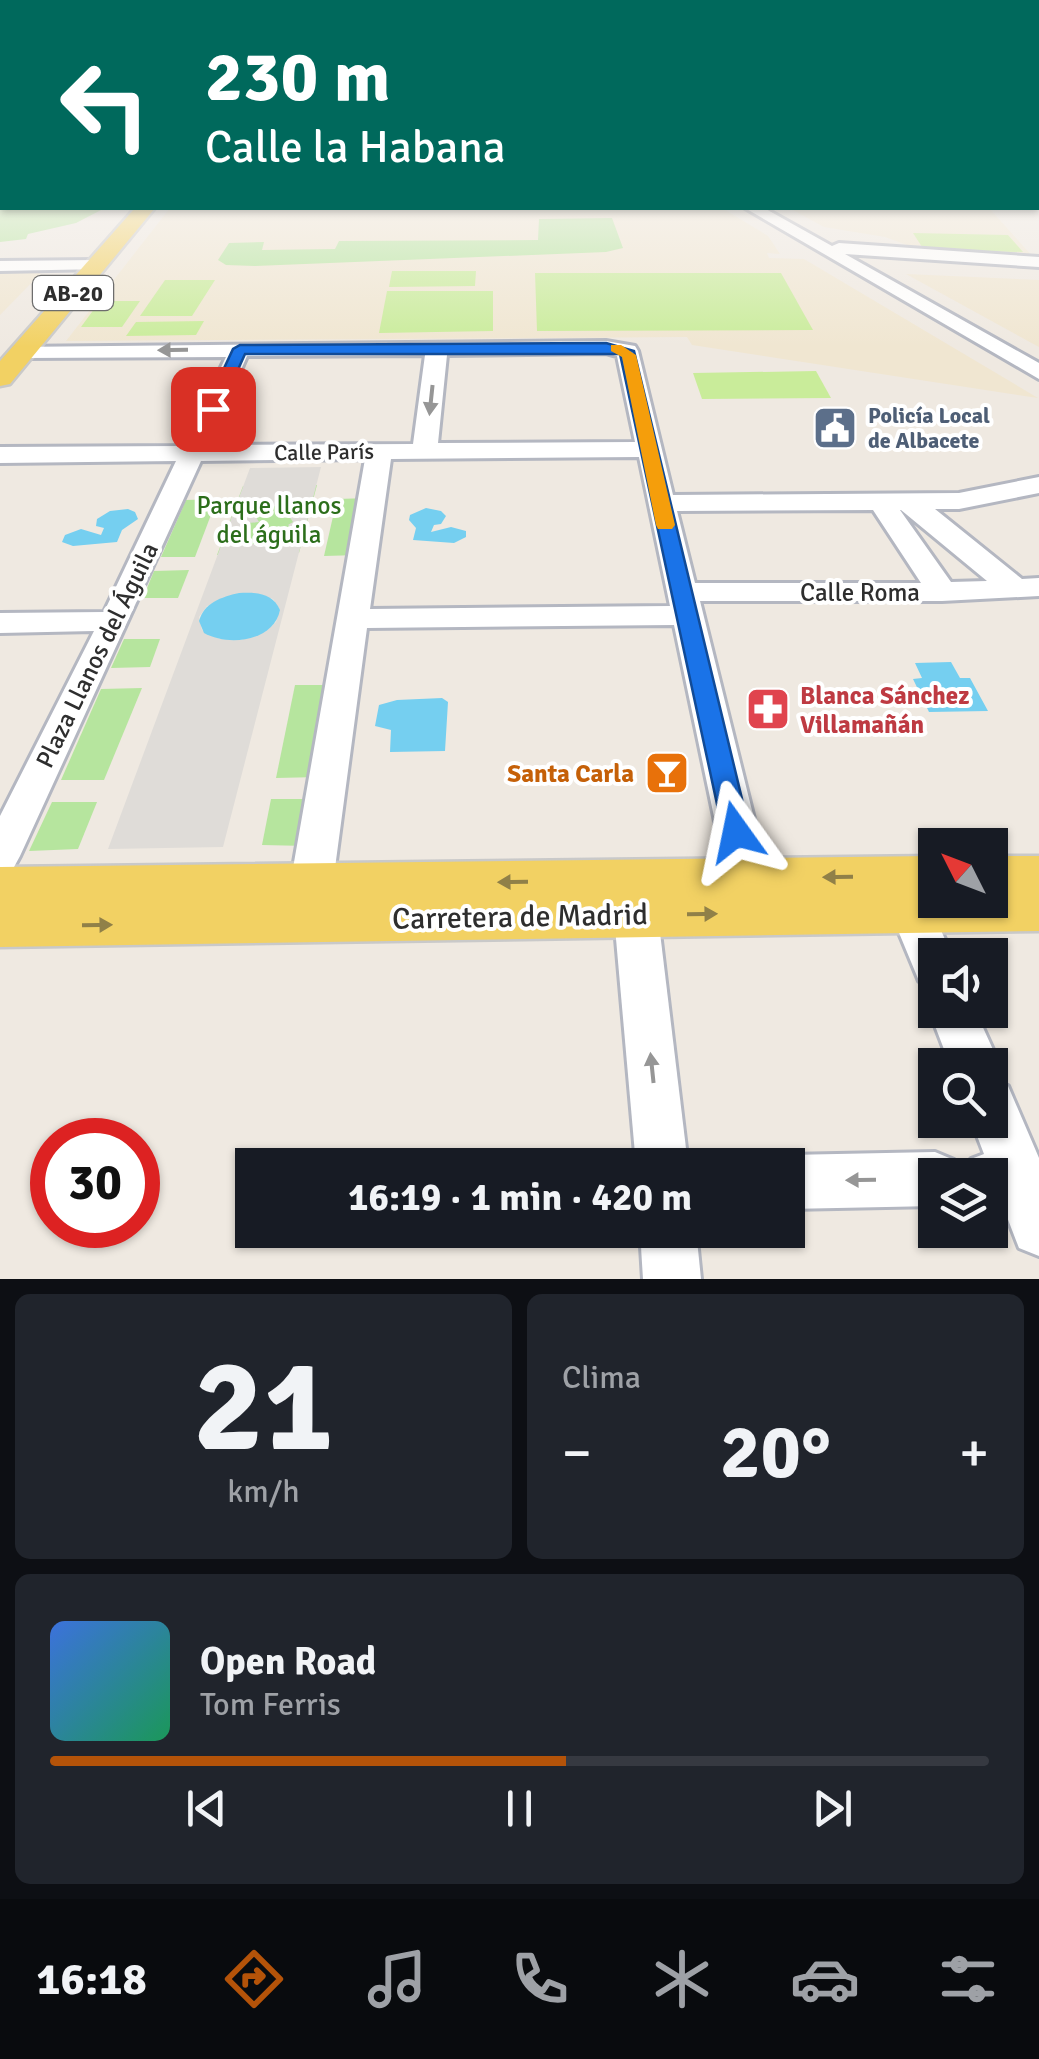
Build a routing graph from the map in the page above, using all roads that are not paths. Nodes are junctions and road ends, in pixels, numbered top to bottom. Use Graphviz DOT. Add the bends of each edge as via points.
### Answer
graph roads {
  1 [pos="113,228"];
  2 [pos="125,228"];
  3 [pos="790,228"];
  4 [pos="840,234"];
  5 [pos="819,244"];
  6 [pos="880,254"];
  7 [pos="912,256"];
  8 [pos="1039,262"];
  9 [pos="85,265"];
  10 [pos="0,266"];
  11 [pos="859,266"];
  12 [pos="1039,275"];
  13 [pos="890,276"];
  14 [pos="437,348"];
  15 [pos="240,349"];
  16 [pos="11,350"];
  17 [pos="1039,372"];
  18 [pos="0,378"];
  19 [pos="648,449"];
  20 [pos="425,451"];
  21 [pos="378,452"];
  22 [pos="192,454"];
  23 [pos="0,456"];
  24 [pos="1039,485"];
  25 [pos="660,503"];
  26 [pos="896,503"];
  27 [pos="1028,588"];
  28 [pos="942,592"];
  29 [pos="684,604"];
  30 [pos="353,619"];
  31 [pos="115,621"];
  32 [pos="0,624"];
  33 [pos="0,856"];
  34 [pos="314,868"];
  35 [pos="1008,876"];
  36 [pos="1039,876"];
  37 [pos="748,879"];
  38 [pos="0,888"];
  39 [pos="918,893"];
  40 [pos="918,894"];
  41 [pos="1008,905"];
  42 [pos="1039,909"];
  43 [pos="636,916"];
  44 [pos="0,925"];
  45 [pos="660,1148"];
  46 [pos="918,1179"];
  47 [pos="805,1182"];
  48 [pos="1008,1182"];
  49 [pos="1039,1228"];
  50 [pos="669,1248"];
  51 [pos="672,1279"];
  1 -- 9 [label="main road"];
  2 -- 9 [label="main road, AB-20"];
  3 -- 5 [label="street"];
  4 -- 7 [label="street"];
  5 -- 6 [label="street"];
  5 -- 11 [label="street"];
  6 -- 7 [label="street"];
  6 -- 11 [label="street"];
  7 -- 8 [label="street"];
  9 -- 10 [label="street"];
  9 -- 16 [label="main road"];
  11 -- 13 [label="street"];
  12 -- 13 [label="street"];
  13 -- 17 [label="street"];
  14 -- 15 [label="street"];
  14 -- 19 [label="street" via="621,349 629,355"];
  14 -- 20 [label="street, one-way"];
  15 -- 16 [label="street, one-way"];
  15 -- 22 [label="street, Plaza Llanos del Águila"];
  16 -- 18 [label="main road"];
  19 -- 20 [label="street, Calle París"];
  19 -- 25 [label="street"];
  20 -- 21 [label="street, Calle París"];
  21 -- 22 [label="street, Calle París"];
  21 -- 30 [label="street"];
  22 -- 23 [label="street, Calle París"];
  22 -- 31 [label="street, Plaza Llanos del Águila"];
  24 -- 26 [label="street" via="959,501"];
  25 -- 26 [label="street"];
  25 -- 29 [label="street"];
  26 -- 27 [label="street"];
  26 -- 28 [label="street"];
  27 -- 28 [label="street, Calle Roma"];
  28 -- 29 [label="street, Calle Roma"];
  29 -- 30 [label="street, Calle Roma"];
  29 -- 37 [label="street"];
  30 -- 34 [label="street"];
  31 -- 32 [label="street"];
  31 -- 33 [label="street, Plaza Llanos del Águila"];
  35 -- 36 [label="main road"];
  37 -- 38 [label="main road, Carretera de Madrid, one-way"];
  39 -- 37 [label="main road, Carretera de Madrid, one-way"];
  43 -- 40 [label="main road, Carretera de Madrid, one-way"];
  41 -- 42 [label="main road, Carretera de Madrid"];
  44 -- 43 [label="main road, Carretera de Madrid, one-way"];
  45 -- 43 [label="street, one-way"];
  46 -- 47 [label="street, one-way"];
  48 -- 49 [label="street"];
  50 -- 51 [label="street"];
}
